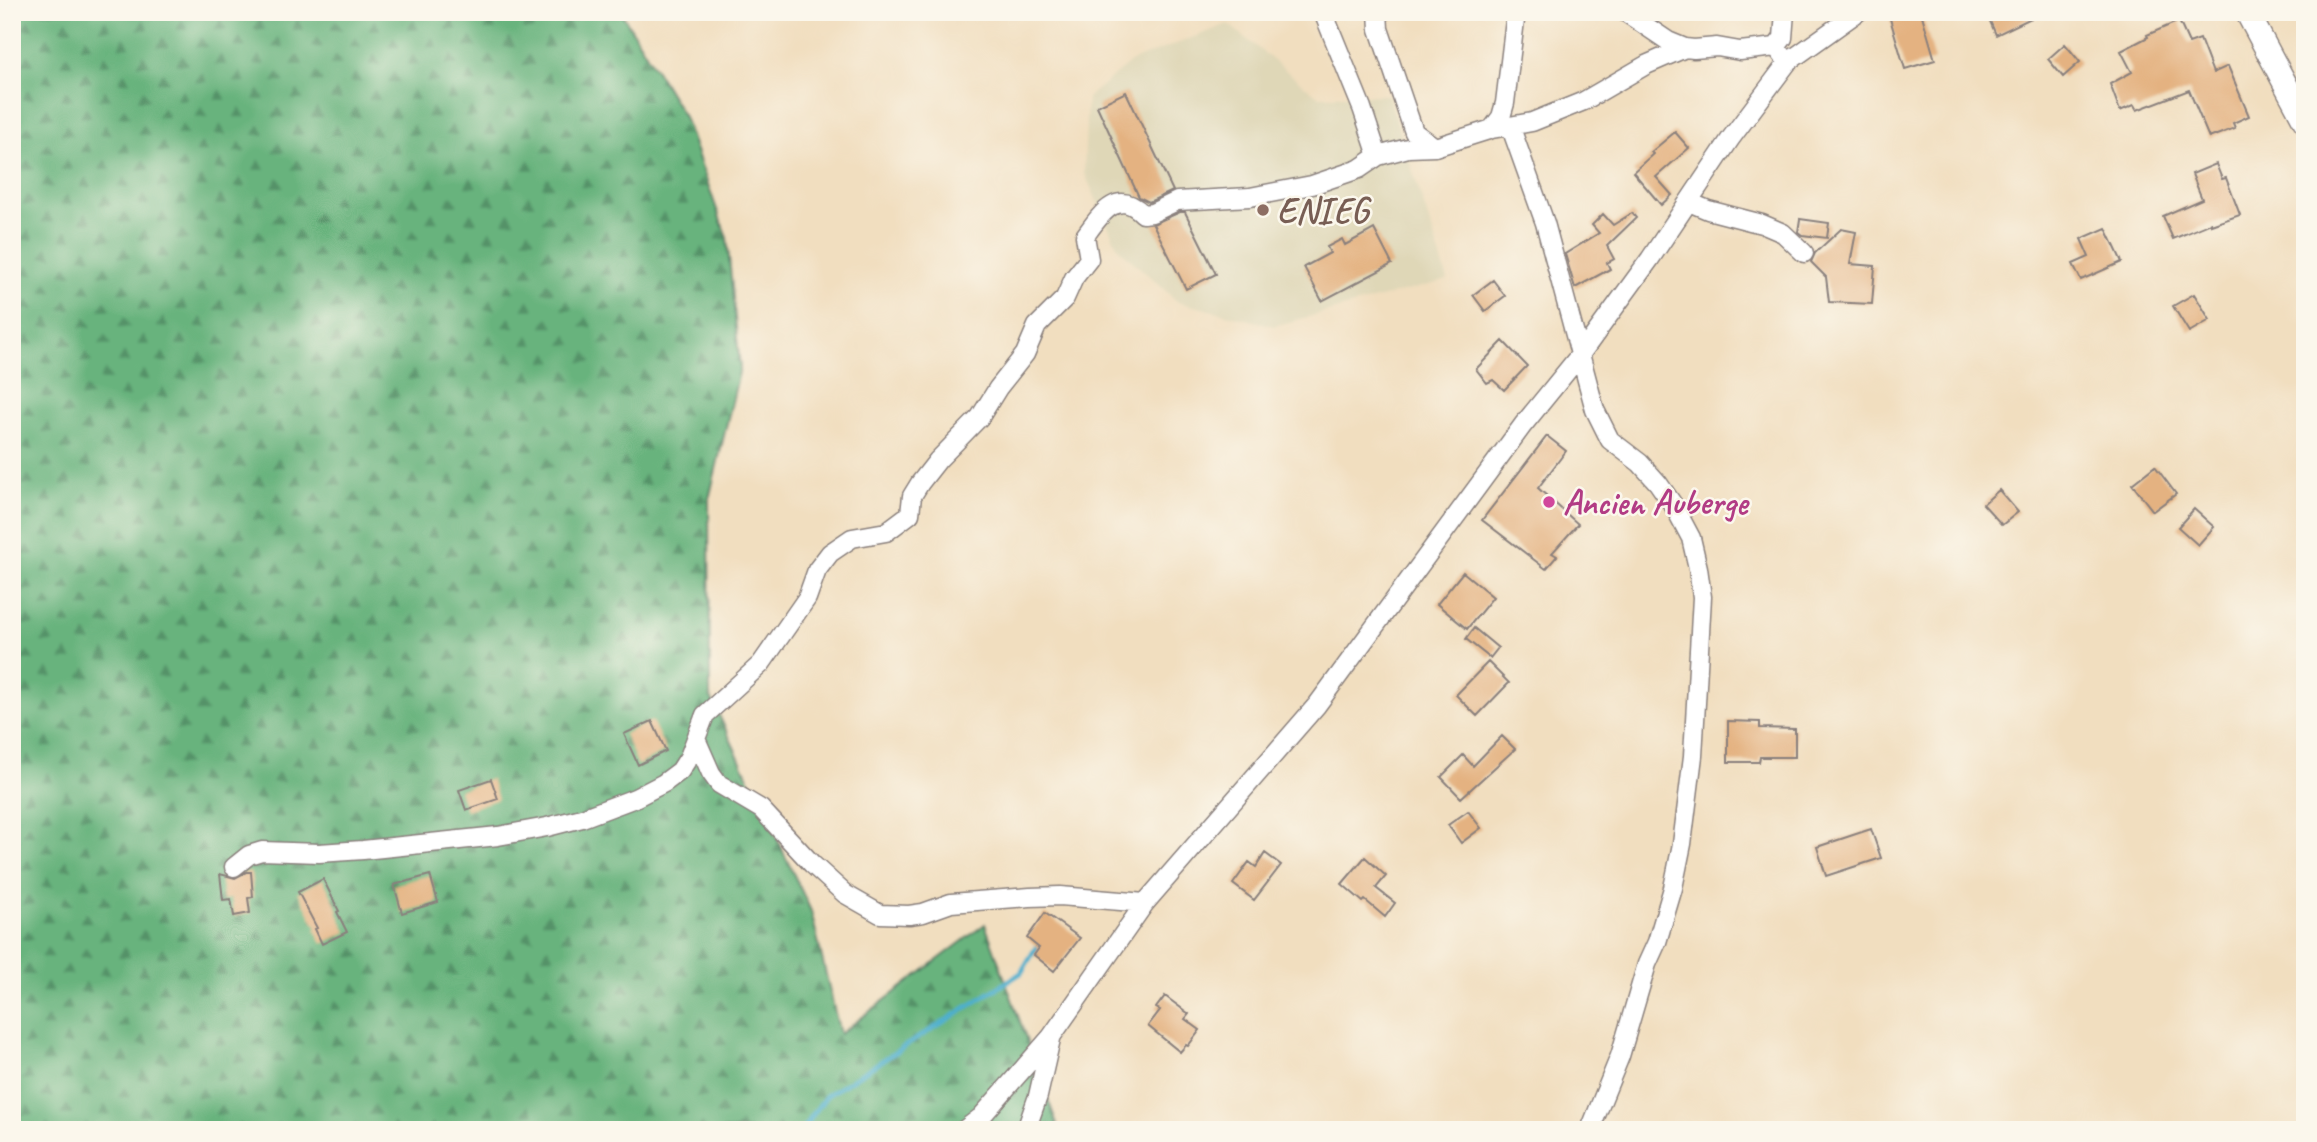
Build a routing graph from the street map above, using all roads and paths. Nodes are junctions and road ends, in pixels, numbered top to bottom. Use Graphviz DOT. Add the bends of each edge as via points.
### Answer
graph roads {
  1 [pos="1323,12"];
  2 [pos="1378,12"];
  3 [pos="1516,12"];
  4 [pos="1625,12"];
  5 [pos="1785,12"];
  6 [pos="1858,12"];
  7 [pos="2247,12"];
  8 [pos="1776,47"];
  9 [pos="1685,48"];
  10 [pos="1788,62"];
  11 [pos="2305,121"];
  12 [pos="1511,128"];
  13 [pos="1492,129"];
  14 [pos="1435,147"];
  15 [pos="1378,156"];
  16 [pos="1689,202"];
  17 [pos="1804,253"];
  18 [pos="1580,355"];
  19 [pos="696,739"];
  20 [pos="233,867"];
  21 [pos="1144,903"];
  22 [pos="1051,1037"];
  23 [pos="964,1130"];
  24 [pos="1026,1130"];
  25 [pos="1590,1130"];
  1 -- 15 [label="street"];
  2 -- 14 [label="street" via="1379,29 1414,132"];
  3 -- 13 [label="street" via="1505,103"];
  4 -- 9 [label="street"];
  5 -- 8 [label="street" via="1783,37"];
  6 -- 10 [label="street"];
  7 -- 11 [label="main road"];
  8 -- 9 [label="street" via="1740,51"];
  8 -- 10 [label="street"];
  9 -- 12 [label="street" via="1561,112"];
  10 -- 16 [label="street"];
  12 -- 13 [label="street"];
  12 -- 18 [label="street" via="1542,214"];
  13 -- 14 [label="street"];
  14 -- 15 [label="street"];
  15 -- 19 [label="street" via="1359,169 1312,185 1250,197 1177,201 1143,214 1132,203 1122,202 1104,213 1085,236 1089,259 1065,298 1037,326 1025,354 980,417 920,483 912,496 910,514 886,532 852,538 830,553 817,570 807,598 761,664 705,715"];
  16 -- 17 [label="street" via="1783,233"];
  16 -- 18 [label="street"];
  18 -- 21 [label="street" via="1523,425 1317,705"];
  18 -- 25 [label="street" via="1595,410 1610,440 1658,483 1691,538 1702,597 1693,756 1673,888 1620,1056"];
  19 -- 20 [label="street" via="680,771 664,783 582,818 498,836 414,845 319,853 262,851"];
  19 -- 21 [label="street" via="719,784 761,809 845,894 880,914 909,915 951,903 1030,897"];
  21 -- 22 [label="street"];
  22 -- 23 [label="street"];
  22 -- 24 [label="street"];
}
